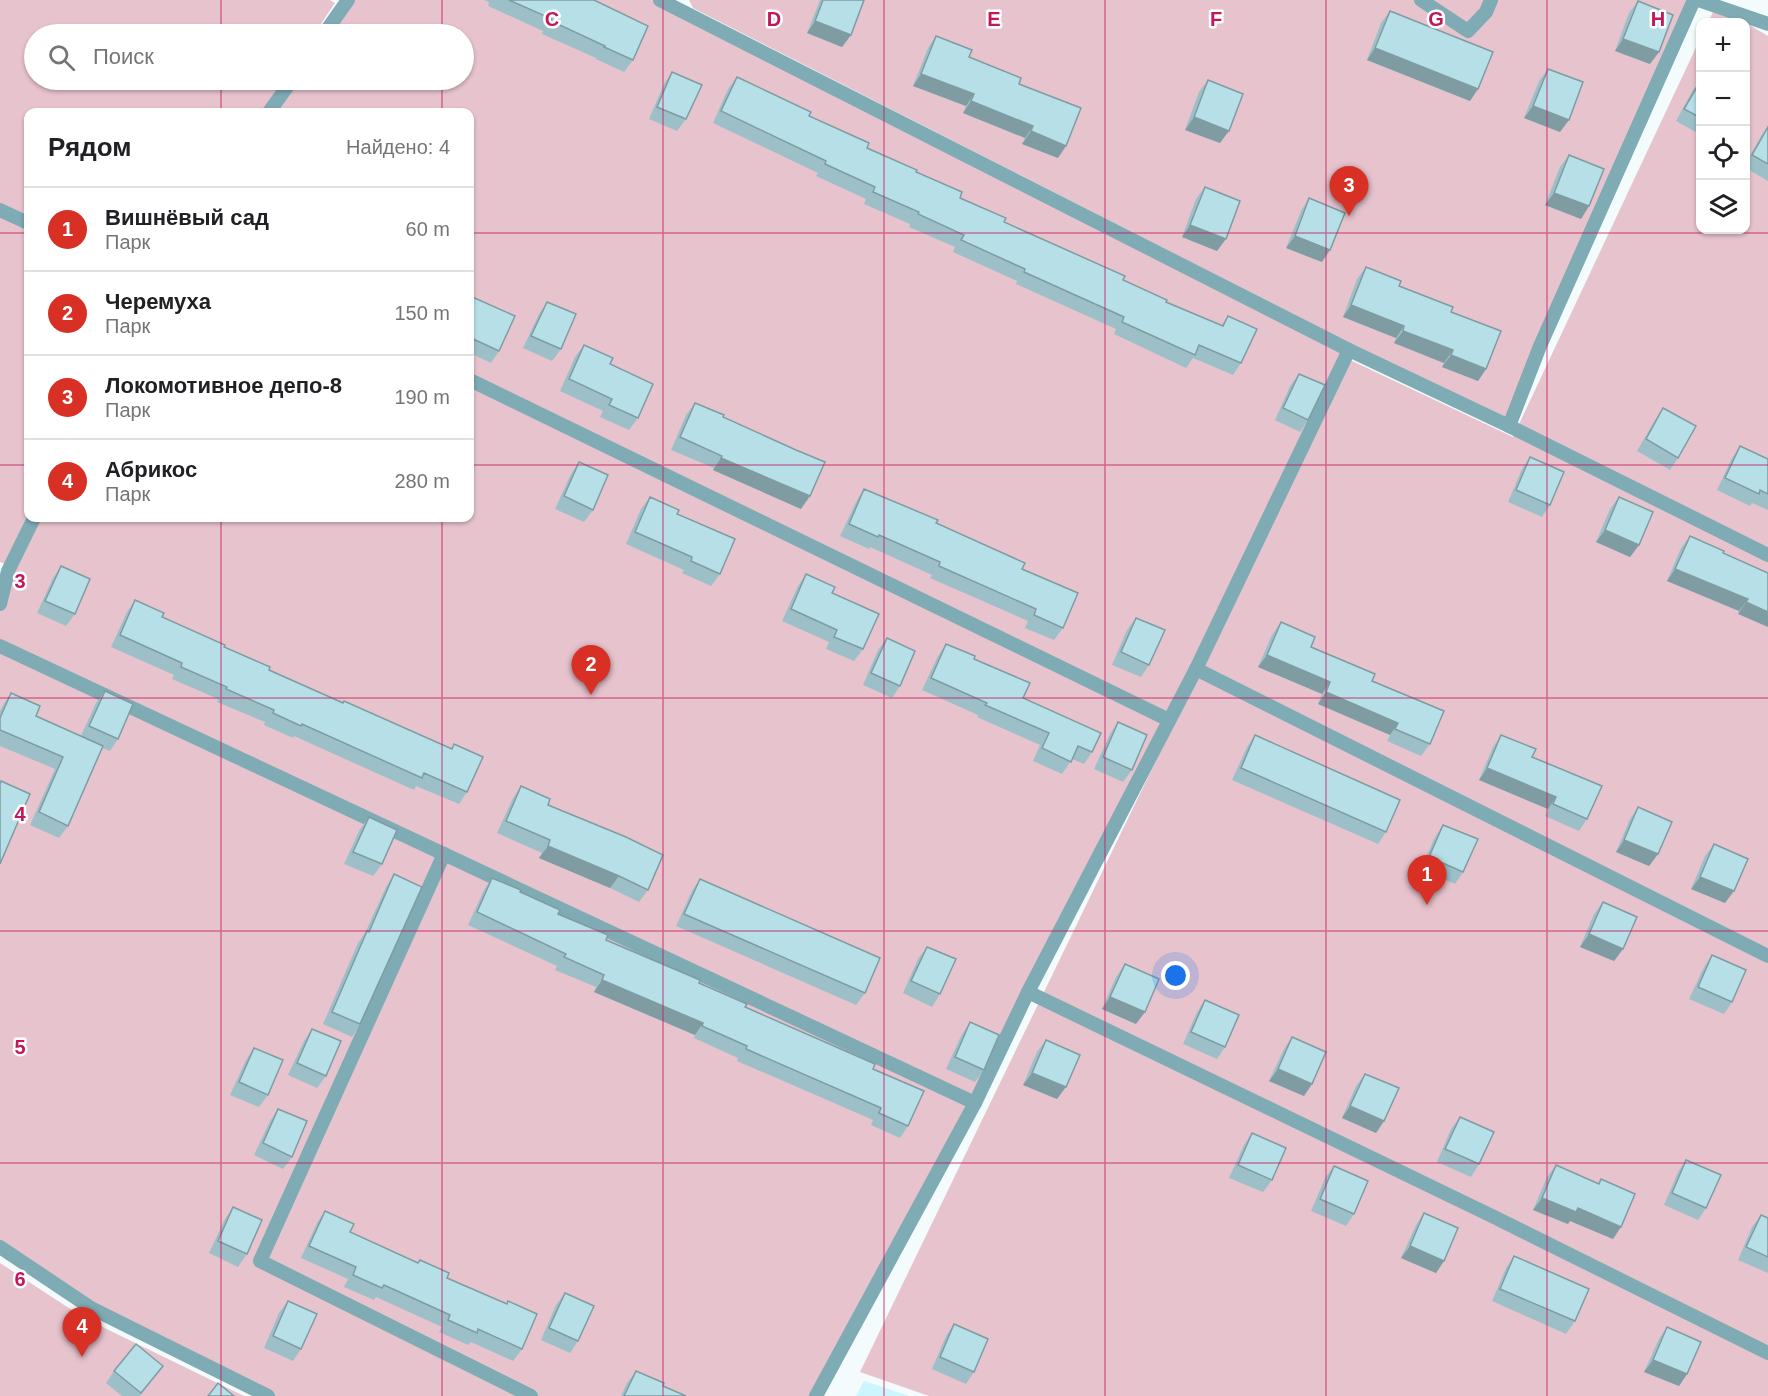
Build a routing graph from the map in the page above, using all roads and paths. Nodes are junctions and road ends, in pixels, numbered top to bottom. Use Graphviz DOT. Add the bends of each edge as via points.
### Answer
graph roads {
  1 [pos="348,0"];
  2 [pos="660,0"];
  3 [pos="1421,0"];
  4 [pos="1491,0"];
  5 [pos="1696,0"];
  6 [pos="1726,5"];
  7 [pos="680,6"];
  8 [pos="331,24"];
  9 [pos="1768,24"];
  10 [pos="285,90"];
  11 [pos="272,108"];
  12 [pos="0,210"];
  13 [pos="24,221"];
  14 [pos="1349,350"];
  15 [pos="474,382"];
  16 [pos="1509,426"];
  17 [pos="32,522"];
  18 [pos="1768,555"];
  19 [pos="4,569"];
  20 [pos="0,604"];
  21 [pos="0,646"];
  22 [pos="1196,669"];
  23 [pos="1168,720"];
  24 [pos="444,854"];
  25 [pos="1768,956"];
  26 [pos="1028,992"];
  27 [pos="975,1103"];
  28 [pos="0,1247"];
  29 [pos="1768,1353"];
  30 [pos="268,1396"];
  31 [pos="531,1396"];
  32 [pos="816,1396"];
  1 -- 8 [label="lane"];
  2 -- 7 [label="lane"];
  3 -- 4 [label="lane" via="1468,31 1486,12"];
  5 -- 6 [label="lane"];
  5 -- 16 [label="lane" via="1540,346"];
  6 -- 9 [label="lane"];
  7 -- 14 [label="lane"];
  10 -- 11 [label="lane"];
  12 -- 13 [label="lane"];
  14 -- 16 [label="lane"];
  14 -- 22 [label="lane"];
  15 -- 23 [label="lane"];
  16 -- 18 [label="lane"];
  17 -- 19 [label="lane"];
  19 -- 20 [label="lane"];
  21 -- 24 [label="lane"];
  22 -- 23 [label="lane"];
  22 -- 25 [label="lane"];
  23 -- 26 [label="lane"];
  24 -- 27 [label="lane"];
  24 -- 31 [label="lane" via="260,1261"];
  26 -- 27 [label="lane"];
  26 -- 29 [label="lane"];
  27 -- 32 [label="lane"];
  28 -- 30 [label="lane" via="91,1308"];
}
